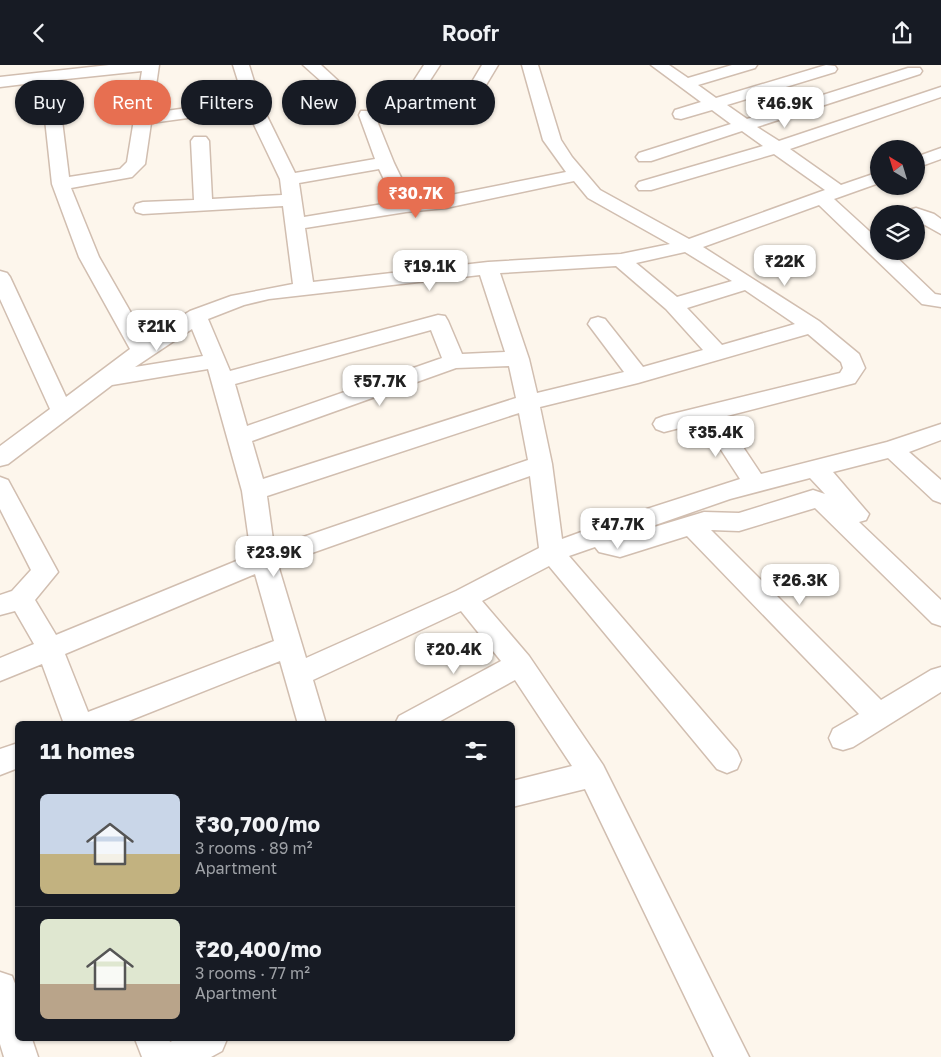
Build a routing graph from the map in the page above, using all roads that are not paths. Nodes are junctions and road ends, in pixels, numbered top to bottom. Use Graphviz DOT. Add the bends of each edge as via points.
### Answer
graph roads {
  1 [pos="151,65"];
  2 [pos="241,65"];
  3 [pos="312,65"];
  4 [pos="432,65"];
  5 [pos="490,65"];
  6 [pos="530,65"];
  7 [pos="660,65"];
  8 [pos="749,65"];
  9 [pos="808,65"];
  10 [pos="910,68"];
  11 [pos="41,72"];
  12 [pos="149,80"];
  13 [pos="246,80"];
  14 [pos="329,80"];
  15 [pos="423,80"];
  16 [pos="481,80"];
  17 [pos="0,82"];
  18 [pos="686,84"];
  19 [pos="940,88"];
  20 [pos="714,104"];
  21 [pos="681,114"];
  22 [pos="142,125"];
  23 [pos="263,125"];
  24 [pos="371,125"];
  25 [pos="745,126"];
  26 [pos="200,141"];
  27 [pos="776,148"];
  28 [pos="941,153"];
  29 [pos="645,157"];
  30 [pos="925,159"];
  31 [pos="385,163"];
  32 [pos="578,175"];
  33 [pos="289,179"];
  34 [pos="870,180"];
  35 [pos="61,184"];
  36 [pos="645,186"];
  37 [pos="830,195"];
  38 [pos="293,200"];
  39 [pos="204,203"];
  40 [pos="406,206"];
  41 [pos="144,207"];
  42 [pos="925,217"];
  43 [pos="296,224"];
  44 [pos="870,228"];
  45 [pos="941,229"];
  46 [pos="858,231"];
  47 [pos="870,242"];
  48 [pos="688,246"];
  49 [pos="621,260"];
  50 [pos="888,260"];
  51 [pos="488,268"];
  52 [pos="0,277"];
  53 [pos="748,283"];
  54 [pos="304,289"];
  55 [pos="941,301"];
  56 [pos="673,305"];
  57 [pos="197,316"];
  58 [pos="598,324"];
  59 [pos="812,326"];
  60 [pos="142,351"];
  61 [pos="717,353"];
  62 [pos="518,359"];
  63 [pos="454,361"];
  64 [pos="219,371"];
  65 [pos="638,376"];
  66 [pos="105,379"];
  67 [pos="528,402"];
  68 [pos="62,411"];
  69 [pos="709,413"];
  70 [pos="664,424"];
  71 [pos="941,433"];
  72 [pos="239,437"];
  73 [pos="892,449"];
  74 [pos="0,459"];
  75 [pos="540,464"];
  76 [pos="815,468"];
  77 [pos="755,483"];
  78 [pos="0,486"];
  79 [pos="254,491"];
  80 [pos="941,494"];
  81 [pos="692,525"];
  82 [pos="600,535"];
  83 [pos="552,553"];
  84 [pos="264,560"];
  85 [pos="904,567"];
  86 [pos="465,598"];
  87 [pos="10,602"];
  88 [pos="941,616"];
  89 [pos="288,647"];
  90 [pos="50,649"];
  91 [pos="519,664"];
  92 [pos="0,670"];
  93 [pos="298,674"];
  94 [pos="941,678"];
  95 [pos="879,716"];
  96 [pos="77,721"];
  97 [pos="97,721"];
  98 [pos="311,721"];
  99 [pos="414,721"];
  100 [pos="844,738"];
  101 [pos="15,756"];
  102 [pos="727,760"];
  103 [pos="0,762"];
  104 [pos="593,774"];
  105 [pos="515,794"];
  106 [pos="0,988"];
  107 [pos="153,1041"];
  108 [pos="206,1041"];
  109 [pos="12,1049"];
  110 [pos="159,1057"];
  111 [pos="178,1057"];
  112 [pos="732,1057"];
  1 -- 11 [label="street"];
  1 -- 12 [label="street"];
  2 -- 13 [label="street"];
  3 -- 14 [label="street"];
  4 -- 15 [label="street"];
  5 -- 16 [label="street"];
  6 -- 32 [label="street" via="552,140"];
  7 -- 18 [label="street"];
  8 -- 18 [label="street"];
  9 -- 20 [label="street" via="829,69"];
  10 -- 19 [label="street"];
  10 -- 25 [label="street"];
  11 -- 17 [label="street"];
  11 -- 35 [label="street"];
  18 -- 20 [label="street"];
  19 -- 27 [label="street"];
  20 -- 21 [label="street"];
  20 -- 25 [label="street"];
  22 -- 35 [label="street" via="136,164 126,173"];
  23 -- 33 [label="street"];
  24 -- 31 [label="street"];
  25 -- 27 [label="street"];
  25 -- 29 [label="street"];
  26 -- 39 [label="street"];
  27 -- 36 [label="street"];
  27 -- 37 [label="street"];
  28 -- 30 [label="street"];
  31 -- 33 [label="street"];
  31 -- 40 [label="street"];
  32 -- 40 [label="street" via="446,202"];
  32 -- 48 [label="street" via="594,194"];
  33 -- 38 [label="street"];
  34 -- 37 [label="street"];
  35 -- 60 [label="street" via="89,257"];
  37 -- 46 [label="street"];
  37 -- 48 [label="street"];
  38 -- 39 [label="street"];
  38 -- 43 [label="street"];
  39 -- 41 [label="street"];
  40 -- 43 [label="street"];
  42 -- 45 [label="street"];
  43 -- 54 [label="street"];
  44 -- 46 [label="street"];
  46 -- 47 [label="street"];
  48 -- 49 [label="street"];
  48 -- 53 [label="street"];
  49 -- 51 [label="street"];
  49 -- 56 [label="street"];
  50 -- 55 [label="street" via="929,300"];
  51 -- 54 [label="street"];
  51 -- 62 [label="street"];
  52 -- 68 [label="street"];
  53 -- 56 [label="street"];
  53 -- 59 [label="street"];
  54 -- 57 [label="street" via="238,300"];
  56 -- 61 [label="street"];
  57 -- 60 [label="street"];
  57 -- 64 [label="street"];
  58 -- 65 [label="street"];
  59 -- 61 [label="street"];
  59 -- 69 [label="street" via="851,359 854,368 847,378"];
  60 -- 66 [label="street"];
  61 -- 65 [label="street"];
  62 -- 63 [label="street"];
  62 -- 67 [label="street"];
  63 -- 64 [label="street" via="438,321"];
  63 -- 72 [label="street"];
  64 -- 66 [label="street"];
  64 -- 72 [label="street"];
  65 -- 67 [label="street"];
  66 -- 68 [label="street"];
  67 -- 75 [label="street"];
  67 -- 79 [label="street"];
  68 -- 74 [label="street"];
  69 -- 70 [label="street"];
  69 -- 77 [label="street"];
  71 -- 73 [label="street"];
  72 -- 79 [label="street"];
  73 -- 76 [label="street"];
  73 -- 80 [label="street"];
  75 -- 83 [label="street"];
  75 -- 84 [label="street"];
  76 -- 77 [label="street"];
  76 -- 85 [label="street"];
  77 -- 82 [label="street"];
  78 -- 87 [label="street" via="45,572"];
  79 -- 84 [label="street"];
  81 -- 82 [label="street" via="620,548 608,545"];
  81 -- 88 [label="street" via="704,521 739,522 810,499 820,501"];
  81 -- 95 [label="street"];
  82 -- 83 [label="street"];
  83 -- 86 [label="street"];
  83 -- 102 [label="street"];
  84 -- 89 [label="street"];
  84 -- 90 [label="street"];
  86 -- 91 [label="street"];
  86 -- 93 [label="street"];
  87 -- 90 [label="street"];
  89 -- 93 [label="street"];
  89 -- 97 [label="street"];
  90 -- 92 [label="street"];
  90 -- 96 [label="street"];
  91 -- 99 [label="street"];
  91 -- 104 [label="street"];
  93 -- 98 [label="street"];
  94 -- 95 [label="street"];
  95 -- 100 [label="street"];
  101 -- 103 [label="street"];
  104 -- 105 [label="street"];
  104 -- 112 [label="street"];
  106 -- 109 [label="street"];
  107 -- 110 [label="street"];
  108 -- 111 [label="street"];
}
